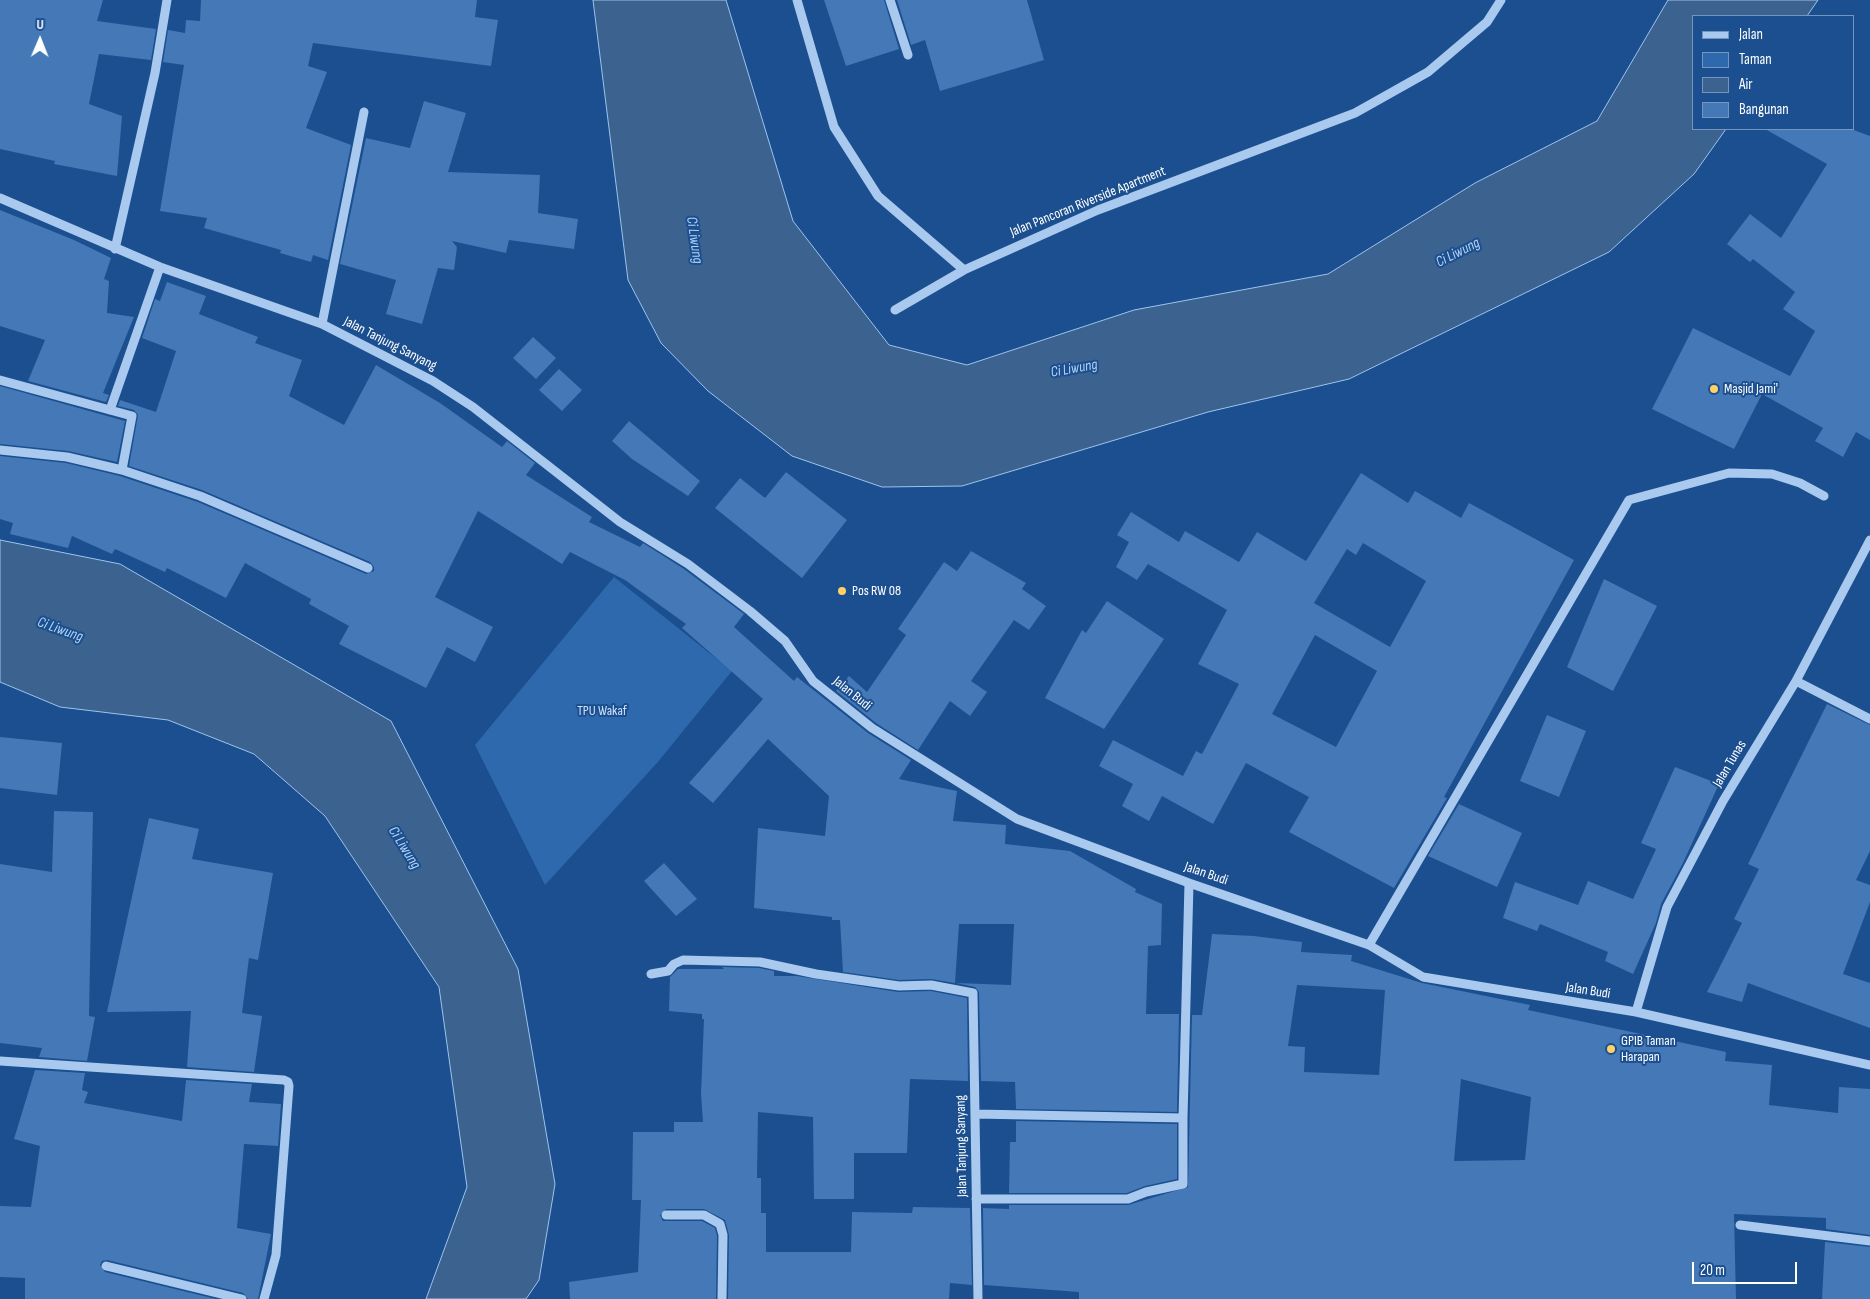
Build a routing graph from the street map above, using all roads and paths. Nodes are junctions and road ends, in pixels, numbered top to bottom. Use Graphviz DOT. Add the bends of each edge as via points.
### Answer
graph roads {
  1 [pos="167,0"];
  2 [pos="797,0"];
  3 [pos="890,0"];
  4 [pos="1501,0"];
  5 [pos="908,55"];
  6 [pos="364,112"];
  7 [pos="0,198"];
  8 [pos="115,249"];
  9 [pos="160,267"];
  10 [pos="964,270"];
  11 [pos="895,310"];
  12 [pos="322,324"];
  13 [pos="0,380"];
  14 [pos="110,410"];
  15 [pos="0,450"];
  16 [pos="122,470"];
  17 [pos="1824,496"];
  18 [pos="620,522"];
  19 [pos="1870,540"];
  20 [pos="368,568"];
  21 [pos="1796,681"];
  22 [pos="1870,720"];
  23 [pos="1189,884"];
  24 [pos="1369,945"];
  25 [pos="652,974"];
  26 [pos="1636,1012"];
  27 [pos="0,1061"];
  28 [pos="1870,1065"];
  29 [pos="975,1114"];
  30 [pos="1183,1118"];
  31 [pos="976,1199"];
  32 [pos="666,1215"];
  33 [pos="1740,1225"];
  34 [pos="1870,1241"];
  35 [pos="106,1266"];
  36 [pos="242,1299"];
  37 [pos="264,1299"];
  38 [pos="722,1299"];
  39 [pos="978,1299"];
  1 -- 8 [label="street" via="155,73"];
  2 -- 10 [label="street" via="834,127 878,196"];
  3 -- 5 [label="street"];
  4 -- 10 [label="street, Jalan Pancoran Riverside Apartment" via="1488,22 1428,72 1355,113 1098,210"];
  6 -- 12 [label="street"];
  7 -- 8 [label="street, Jalan Tanjung Sanyang"];
  8 -- 9 [label="street, Jalan Tanjung Sanyang"];
  9 -- 12 [label="street, Jalan Tanjung Sanyang"];
  9 -- 14 [label="street"];
  10 -- 11 [label="street, Jalan Pancoran Riverside Apartment"];
  12 -- 18 [label="street, Jalan Tanjung Sanyang" via="473,406"];
  13 -- 14 [label="street"];
  14 -- 16 [label="street" via="133,417"];
  15 -- 16 [label="street" via="67,457"];
  16 -- 20 [label="street" via="200,496"];
  17 -- 24 [label="street" via="1800,483 1772,474 1737,473 1629,500"];
  18 -- 23 [label="street, Jalan Budi" via="688,564 750,611 785,641 813,681 872,728 1017,819"];
  19 -- 21 [label="street, Jalan Tunas"];
  21 -- 22 [label="street"];
  21 -- 26 [label="street, Jalan Tunas" via="1723,801 1667,907"];
  23 -- 24 [label="street, Jalan Budi"];
  23 -- 30 [label="street"];
  24 -- 26 [label="street, Jalan Budi" via="1423,977"];
  25 -- 29 [label="street, Jalan Tanjung Sanyang" via="668,971 683,960 760,962 816,974 899,986 931,985 973,993"];
  26 -- 28 [label="street, Jalan Budi"];
  27 -- 37 [label="street" via="288,1082 276,1255"];
  29 -- 30 [label="street"];
  29 -- 31 [label="street, Jalan Tanjung Sanyang"];
  30 -- 31 [label="street" via="1183,1184 1128,1199"];
  31 -- 39 [label="street, Jalan Tanjung Sanyang"];
  32 -- 38 [label="street" via="704,1215 720,1224 723,1236"];
  33 -- 34 [label="street"];
  35 -- 36 [label="street"];
}
